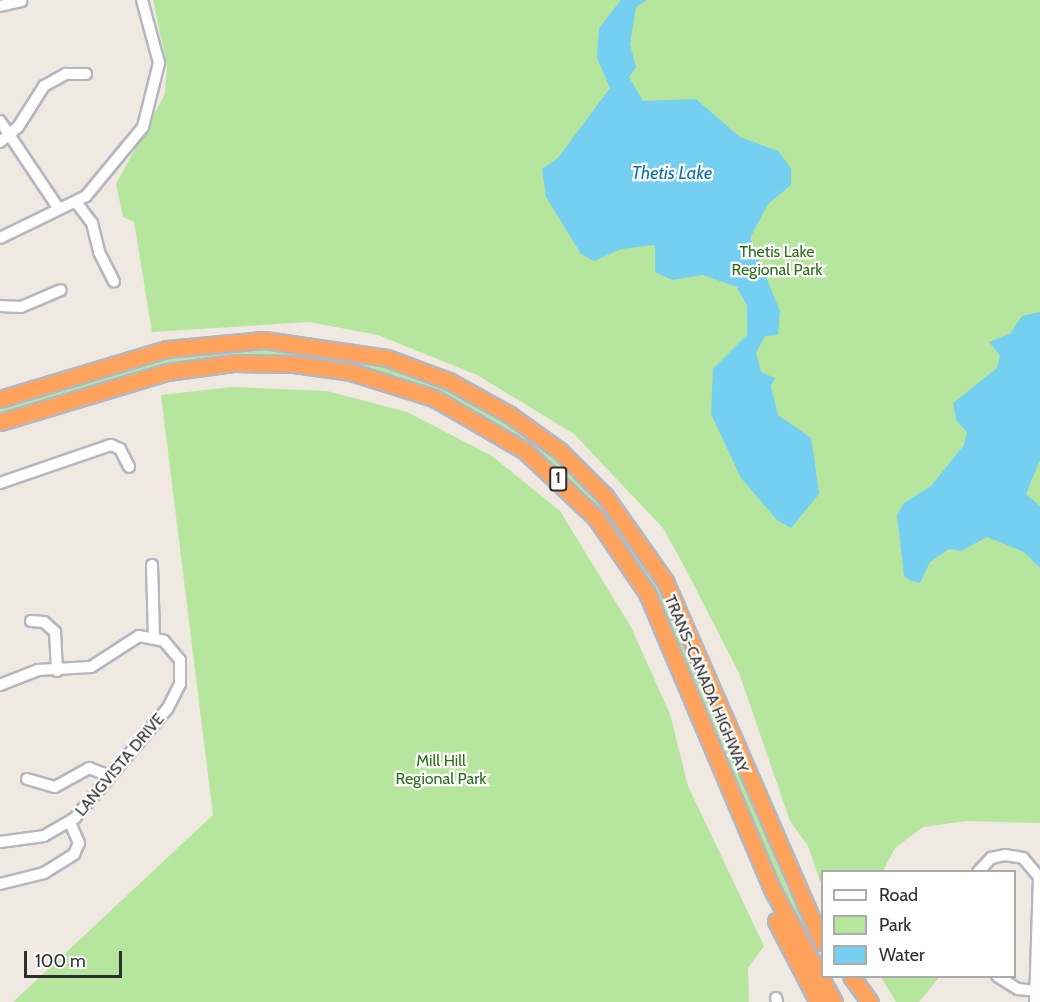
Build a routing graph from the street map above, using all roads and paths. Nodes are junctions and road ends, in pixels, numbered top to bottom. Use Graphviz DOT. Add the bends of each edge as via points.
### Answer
graph roads {
  1 [pos="142,0"];
  2 [pos="21,1"];
  3 [pos="0,6"];
  4 [pos="86,74"];
  5 [pos="0,121"];
  6 [pos="10,135"];
  7 [pos="0,142"];
  8 [pos="76,202"];
  9 [pos="59,209"];
  10 [pos="0,238"];
  11 [pos="114,281"];
  12 [pos="61,290"];
  13 [pos="0,306"];
  14 [pos="0,399"];
  15 [pos="0,422"];
  16 [pos="129,467"];
  17 [pos="0,483"];
  18 [pos="152,565"];
  19 [pos="31,621"];
  20 [pos="154,637"];
  21 [pos="57,670"];
  22 [pos="0,685"];
  23 [pos="107,775"];
  24 [pos="27,779"];
  25 [pos="739,807"];
  26 [pos="70,823"];
  27 [pos="0,842"];
  28 [pos="980,870"];
  29 [pos="0,884"];
  30 [pos="812,924"];
  31 [pos="821,937"];
  32 [pos="821,940"];
  33 [pos="845,978"];
  34 [pos="852,978"];
  35 [pos="1000,978"];
  36 [pos="1035,997"];
  37 [pos="818,1002"];
  38 [pos="834,1002"];
  39 [pos="862,1002"];
  40 [pos="870,1002"];
  1 -- 8 [label="street" via="159,63 153,106 107,176"];
  2 -- 3 [label="street"];
  4 -- 6 [label="street" via="66,74 44,86"];
  5 -- 6 [label="street"];
  6 -- 7 [label="street"];
  6 -- 9 [label="street"];
  8 -- 9 [label="street"];
  8 -- 11 [label="street" via="92,223 99,252"];
  9 -- 10 [label="street"];
  12 -- 13 [label="street" via="21,307"];
  14 -- 30 [label="highway, TRANS-CANADA HIGHWAY / 1" via="167,350 264,340 387,358 449,381 510,415 605,496 665,580"];
  15 -- 25 [label="highway, TRANS-CANADA HIGHWAY / 1" via="167,372 266,363 379,379 475,419 550,472 617,546 665,630"];
  16 -- 17 [label="street" via="120,449 111,445"];
  18 -- 20 [label="street"];
  19 -- 21 [label="street" via="45,622 55,632"];
  20 -- 21 [label="street" via="133,638 91,667"];
  20 -- 23 [label="street, LANGVISTA DRIVE" via="177,652 180,684 160,718"];
  21 -- 22 [label="street" via="31,671"];
  23 -- 24 [label="street" via="89,768 55,787"];
  23 -- 26 [label="street, LANGVISTA DRIVE"];
  25 -- 37 [label="highway" via="777,923"];
  25 -- 38 [label="highway, TRANS-CANADA HIGHWAY / 1" via="791,929"];
  26 -- 27 [label="street, LANGVISTA DRIVE" via="44,836"];
  26 -- 29 [label="street" via="78,843 74,854 44,873"];
  28 -- 36 [label="street" via="991,858 1005,855 1023,858 1039,877"];
  30 -- 31 [label="highway"];
  30 -- 32 [label="highway, TRANS-CANADA HIGHWAY / 1"];
  33 -- 39 [label="highway"];
  34 -- 40 [label="highway"];
  35 -- 36 [label="street"];
}
